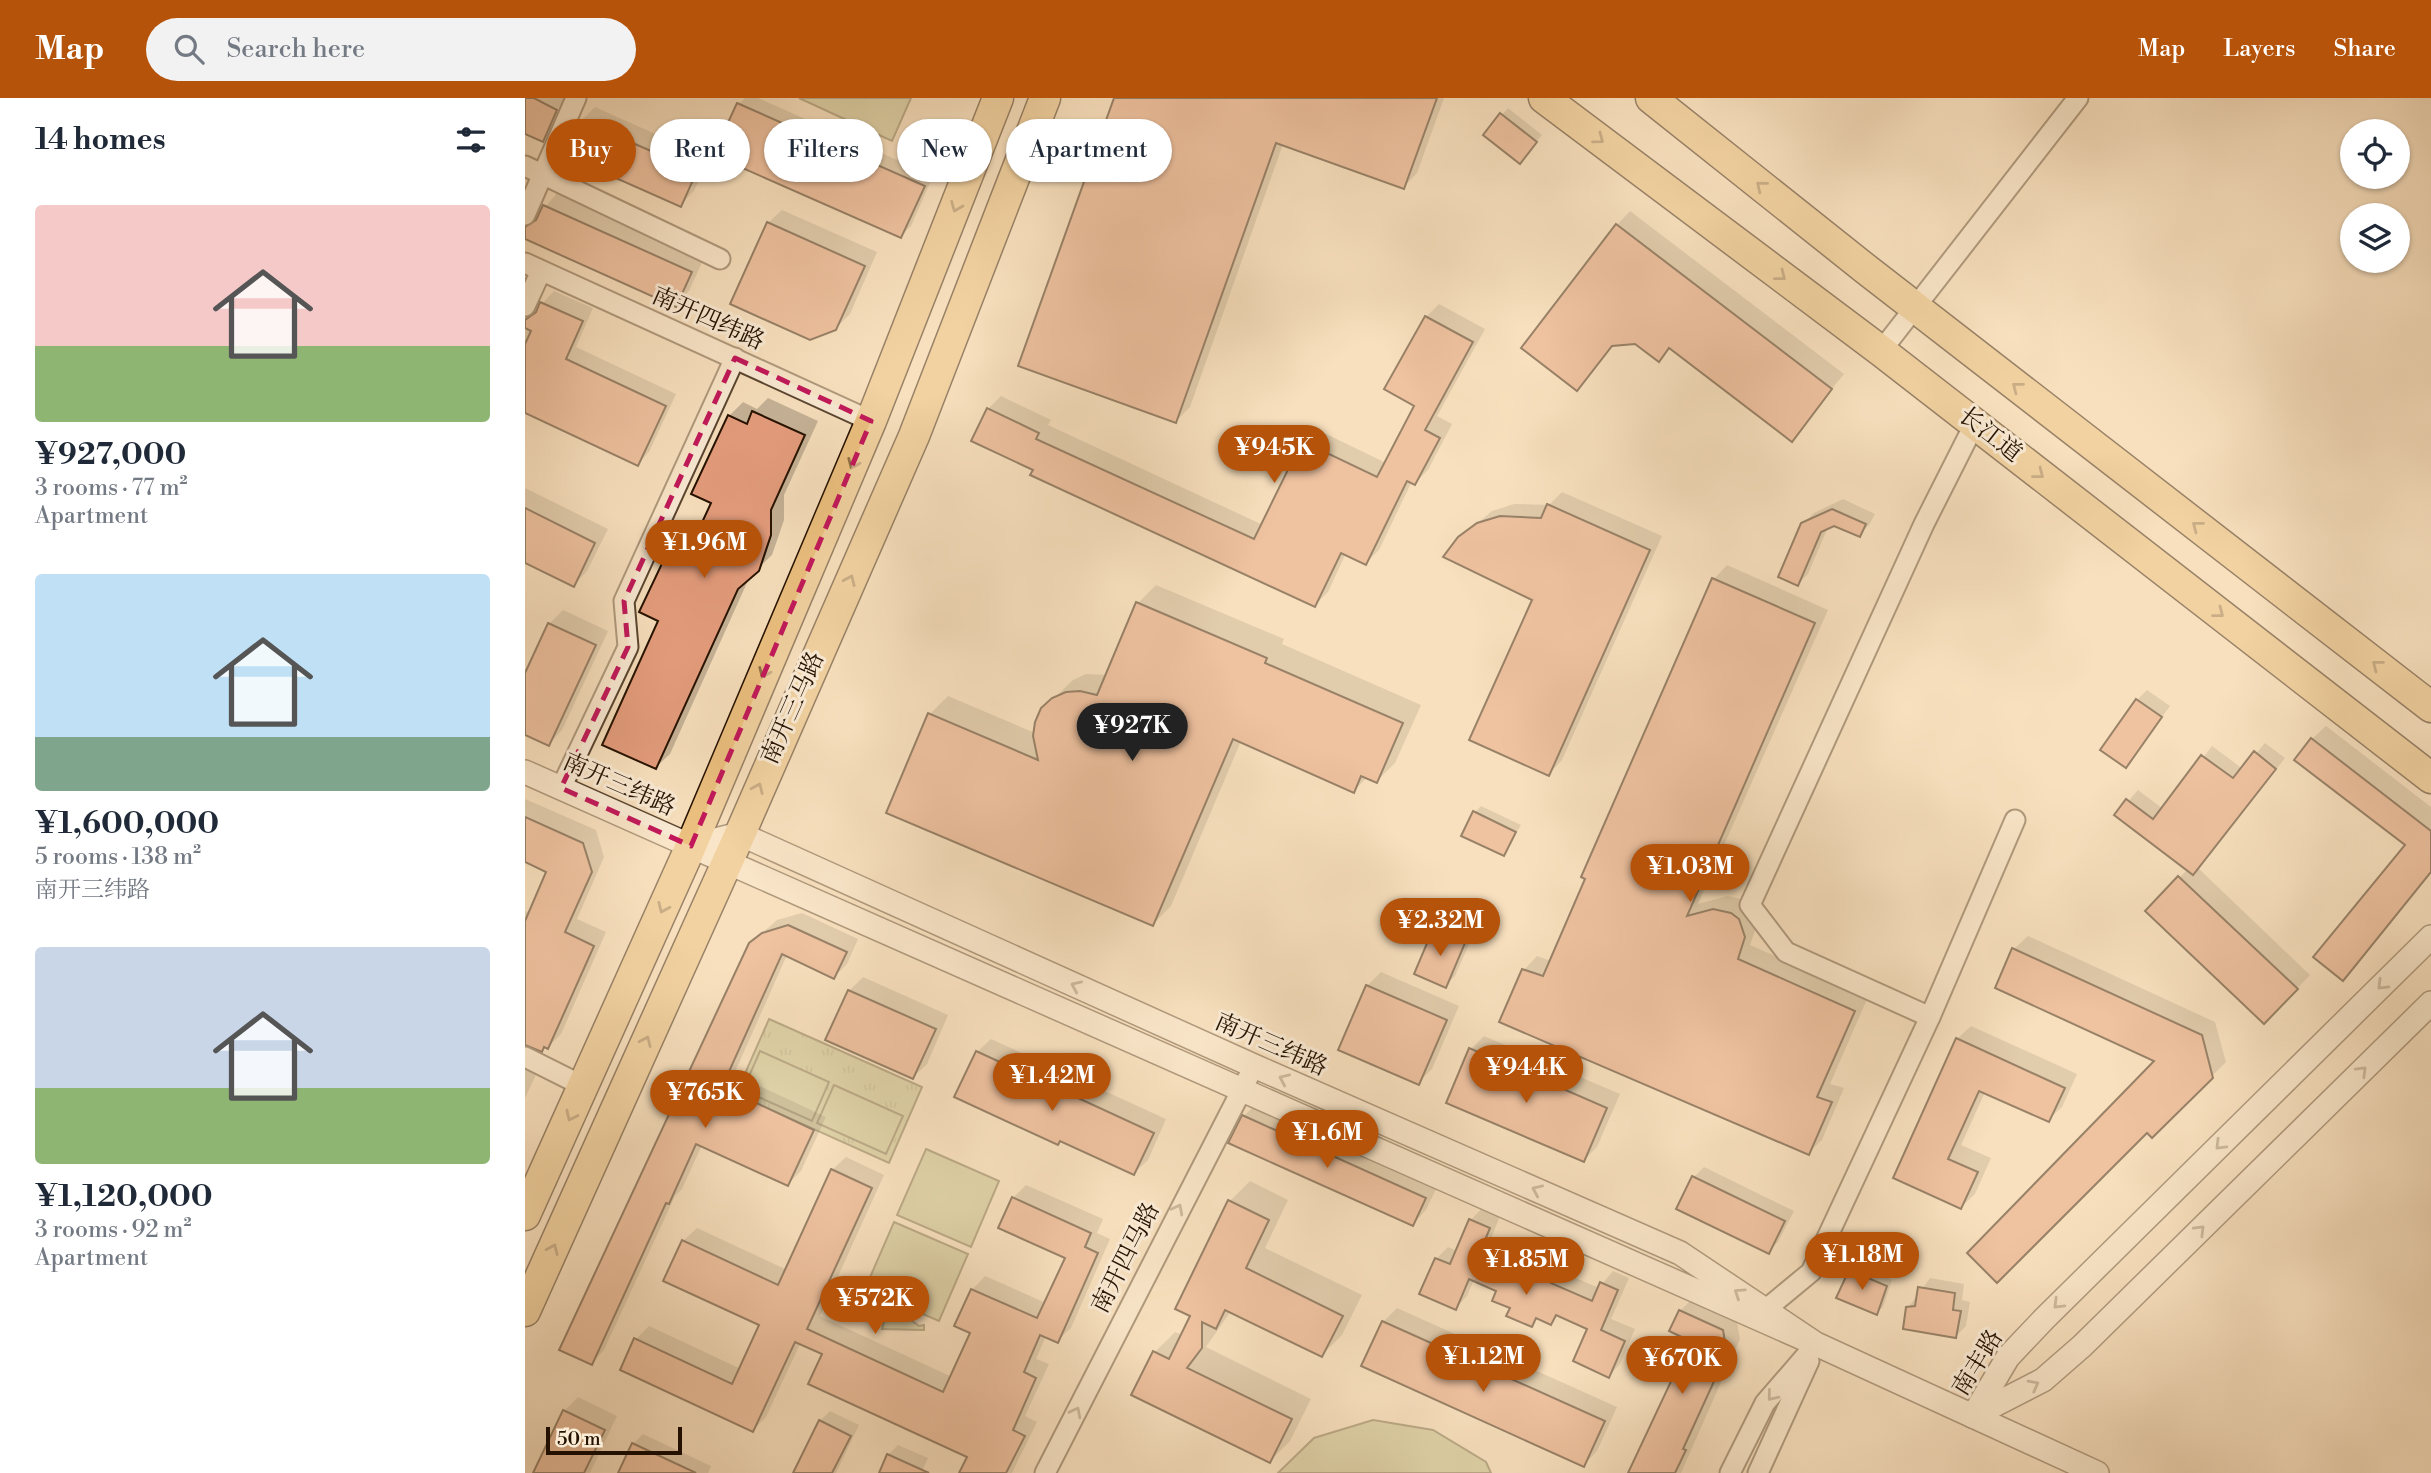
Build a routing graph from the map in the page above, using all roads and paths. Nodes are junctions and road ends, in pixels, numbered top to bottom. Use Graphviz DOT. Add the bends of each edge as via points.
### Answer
graph roads {
  1 [pos="576,98"];
  2 [pos="998,98"];
  3 [pos="1045,98"];
  4 [pos="1544,98"];
  5 [pos="1651,98"];
  6 [pos="2078,98"];
  7 [pos="534,170"];
  8 [pos="525,215"];
  9 [pos="720,259"];
  10 [pos="533,267"];
  11 [pos="525,306"];
  12 [pos="1917,308"];
  13 [pos="1881,351"];
  14 [pos="734,358"];
  15 [pos="871,421"];
  16 [pos="1975,424"];
  17 [pos="2431,707"];
  18 [pos="525,772"];
  19 [pos="2431,778"];
  20 [pos="561,788"];
  21 [pos="2015,820"];
  22 [pos="740,834"];
  23 [pos="691,846"];
  24 [pos="727,861"];
  25 [pos="2431,937"];
  26 [pos="2431,1003"];
  27 [pos="1930,1017"];
  28 [pos="525,1057"];
  29 [pos="1254,1066"];
  30 [pos="585,1087"];
  31 [pos="1241,1091"];
  32 [pos="525,1215"];
  33 [pos="1765,1310"];
  34 [pos="525,1311"];
  35 [pos="1816,1344"];
  36 [pos="1973,1416"];
  37 [pos="1045,1473"];
  38 [pos="1731,1473"];
  39 [pos="1758,1473"];
  40 [pos="2097,1473"];
  1 -- 7 [label="street"];
  2 -- 15 [label="main road, 南开三马路, one-way"];
  22 -- 3 [label="main road, 南开三马路, one-way" via="913,436"];
  4 -- 13 [label="main road, 长江道, one-way"];
  12 -- 5 [label="main road, one-way"];
  6 -- 12 [label="street"];
  7 -- 8 [label="street"];
  7 -- 9 [label="street"];
  10 -- 11 [label="street"];
  10 -- 14 [label="street, 南开四纬路"];
  12 -- 13 [label="street"];
  17 -- 12 [label="main road, one-way"];
  13 -- 16 [label="main road, 长江道"];
  14 -- 15 [label="street, 南开四纬路"];
  14 -- 20 [label="street" via="624,601 628,648"];
  15 -- 23 [label="main road, 南开三马路, one-way"];
  16 -- 19 [label="main road, 长江道, one-way"];
  16 -- 27 [label="street" via="1918,537 1750,905 1786,952"];
  18 -- 20 [label="street, 南开三纬路"];
  20 -- 23 [label="street, 南开三纬路"];
  21 -- 27 [label="street"];
  22 -- 23 [label="street, 南开三纬路"];
  22 -- 24 [label="main road, 南开三马路"];
  29 -- 22 [label="street, 南开三纬路, one-way"];
  23 -- 24 [label="street, 南开三纬路"];
  23 -- 30 [label="main road, 南开三马路, one-way"];
  24 -- 31 [label="street, 南开三纬路"];
  34 -- 24 [label="main road, 南开三马路, one-way"];
  25 -- 36 [label="street, 南丰路, one-way" via="2044,1319 2008,1357"];
  36 -- 26 [label="street, 南丰路, one-way" via="2043,1380 2082,1346"];
  27 -- 33 [label="street" via="1811,1272"];
  28 -- 30 [label="street"];
  29 -- 31 [label="street, 南开四马路"];
  33 -- 29 [label="street, 南开三纬路, one-way" via="1680,1253"];
  30 -- 32 [label="main road, 南开三马路, one-way"];
  31 -- 35 [label="street, 南开三纬路"];
  37 -- 31 [label="street, 南开四马路, one-way"];
  33 -- 35 [label="street, 南开三纬路"];
  35 -- 36 [label="street, 南开三纬路"];
  35 -- 38 [label="street, one-way" via="1765,1403"];
  35 -- 39 [label="street"];
  36 -- 40 [label="street, 南开三纬路"];
}
